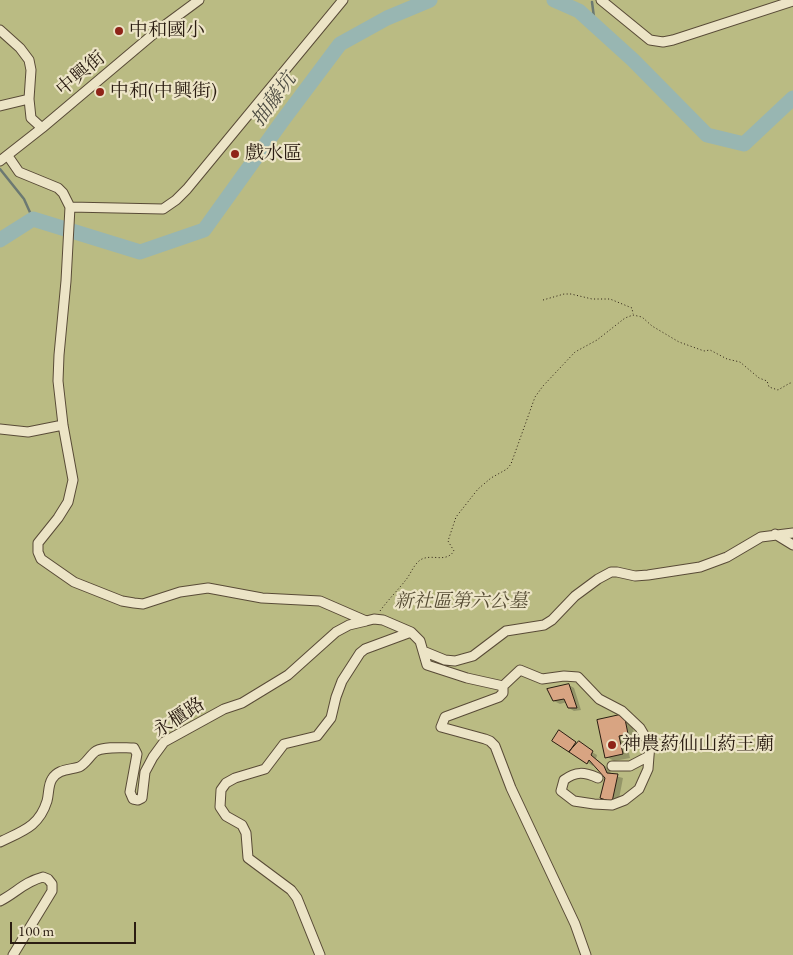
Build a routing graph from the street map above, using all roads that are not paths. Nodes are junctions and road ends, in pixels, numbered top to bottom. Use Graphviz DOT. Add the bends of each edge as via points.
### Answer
graph roads {
  1 [pos="199,0"];
  2 [pos="343,0"];
  3 [pos="601,0"];
  4 [pos="793,1"];
  5 [pos="0,30"];
  6 [pos="29,99"];
  7 [pos="0,106"];
  8 [pos="42,128"];
  9 [pos="4,158"];
  10 [pos="70,208"];
  11 [pos="63,425"];
  12 [pos="0,429"];
  13 [pos="793,533"];
  14 [pos="775,534"];
  15 [pos="793,545"];
  16 [pos="370,620"];
  17 [pos="411,632"];
  18 [pos="423,651"];
  19 [pos="503,686"];
  20 [pos="649,756"];
  21 [pos="612,766"];
  22 [pos="598,778"];
  23 [pos="0,842"];
  24 [pos="0,901"];
  25 [pos="13,955"];
  26 [pos="320,955"];
  27 [pos="586,955"];
  1 -- 8 [label="street, 中興街" via="157,31"];
  2 -- 10 [label="street" via="187,190 163,210"];
  3 -- 4 [label="street" via="650,40 662,42"];
  5 -- 6 [label="street" via="28,60 31,70"];
  6 -- 7 [label="street"];
  6 -- 8 [label="street" via="31,118"];
  8 -- 9 [label="street, 中興街"];
  9 -- 10 [label="street" via="19,172 58,188"];
  10 -- 11 [label="street" via="58,382"];
  11 -- 12 [label="street" via="28,432"];
  11 -- 16 [label="street" via="73,480 68,502 38,543 38,552 48,565 74,582 122,601 143,604 180,592 208,588 262,598 320,600"];
  13 -- 14 [label="street"];
  14 -- 15 [label="street"];
  14 -- 18 [label="street" via="700,567 635,576 610,572 575,596 544,625 506,631 473,656 445,660"];
  16 -- 17 [label="street" via="383,620"];
  16 -- 23 [label="street, 永櫃路" via="336,632 288,674 242,703 224,708 164,742 145,772 142,798 133,799 130,792 137,754 134,748 96,752 81,766 56,774 38,820"];
  17 -- 18 [label="street" via="420,641"];
  17 -- 26 [label="street" via="360,653 342,681 331,718 317,736 284,744 265,769 235,778 221,790 220,808 226,816 242,825 246,833 248,858 297,898"];
  18 -- 19 [label="street" via="427,665"];
  19 -- 20 [label="street" via="520,670 542,678 578,677 599,699 622,711 640,728 650,745"];
  19 -- 27 [label="street" via="499,697 445,717 441,727 485,739 495,746 510,788 576,924"];
  20 -- 21 [label="street" via="630,766"];
  20 -- 22 [label="street" via="648,769 639,789 625,800 612,805 594,804 574,801 561,791 564,780 570,776 585,772"];
  24 -- 25 [label="street" via="35,879 43,877 52,884 52,891"];
}
